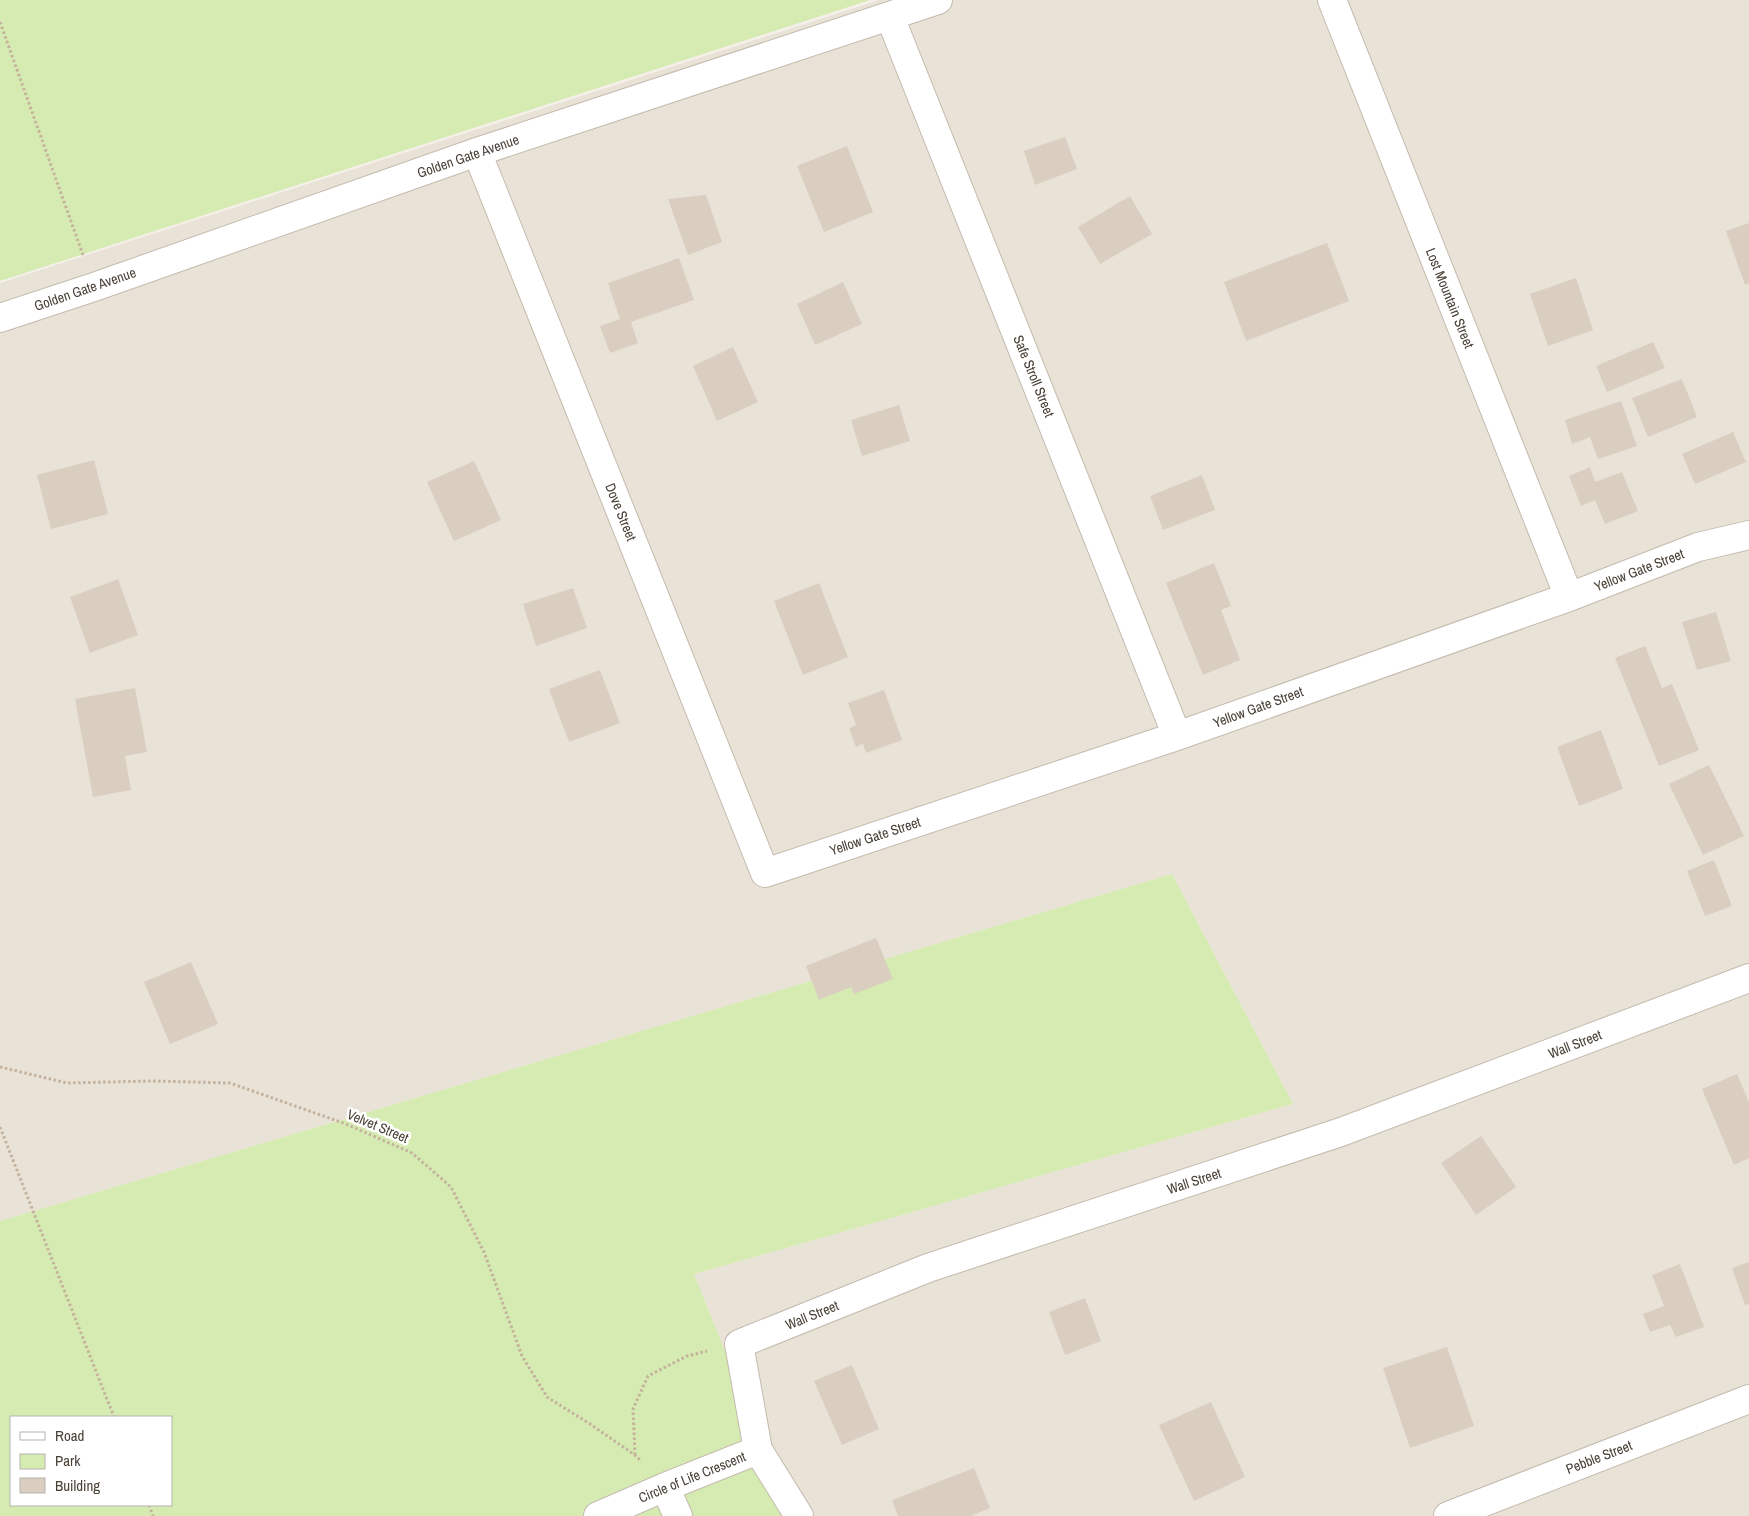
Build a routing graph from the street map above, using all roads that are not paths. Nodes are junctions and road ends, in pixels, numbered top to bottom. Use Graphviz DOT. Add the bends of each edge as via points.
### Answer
graph roads {
  1 [pos="938,0"];
  2 [pos="1332,0"];
  3 [pos="890,17"];
  4 [pos="477,152"];
  5 [pos="0,318"];
  6 [pos="1749,535"];
  7 [pos="1569,597"];
  8 [pos="1177,736"];
  9 [pos="765,872"];
  10 [pos="1749,978"];
  11 [pos="1749,1399"];
  12 [pos="758,1450"];
  13 [pos="665,1487"];
  14 [pos="598,1516"];
  15 [pos="678,1516"];
  16 [pos="799,1516"];
  17 [pos="1448,1516"];
  1 -- 3 [label="street, Golden Gate Avenue"];
  2 -- 7 [label="street, Lost Mountain Street"];
  3 -- 4 [label="street, Golden Gate Avenue"];
  3 -- 8 [label="street, Safe Stroll Street"];
  4 -- 5 [label="street, Golden Gate Avenue"];
  4 -- 9 [label="street, Dove Street"];
  6 -- 7 [label="street, Yellow Gate Street" via="1698,547"];
  7 -- 8 [label="street, Yellow Gate Street"];
  8 -- 9 [label="street, Yellow Gate Street"];
  10 -- 12 [label="street, Wall Street" via="1341,1132 928,1268 739,1344"];
  11 -- 17 [label="street, Pebble Street"];
  12 -- 13 [label="street, Circle of Life Crescent"];
  12 -- 16 [label="street"];
  13 -- 14 [label="street, Circle of Life Crescent"];
  13 -- 15 [label="street"];
}
